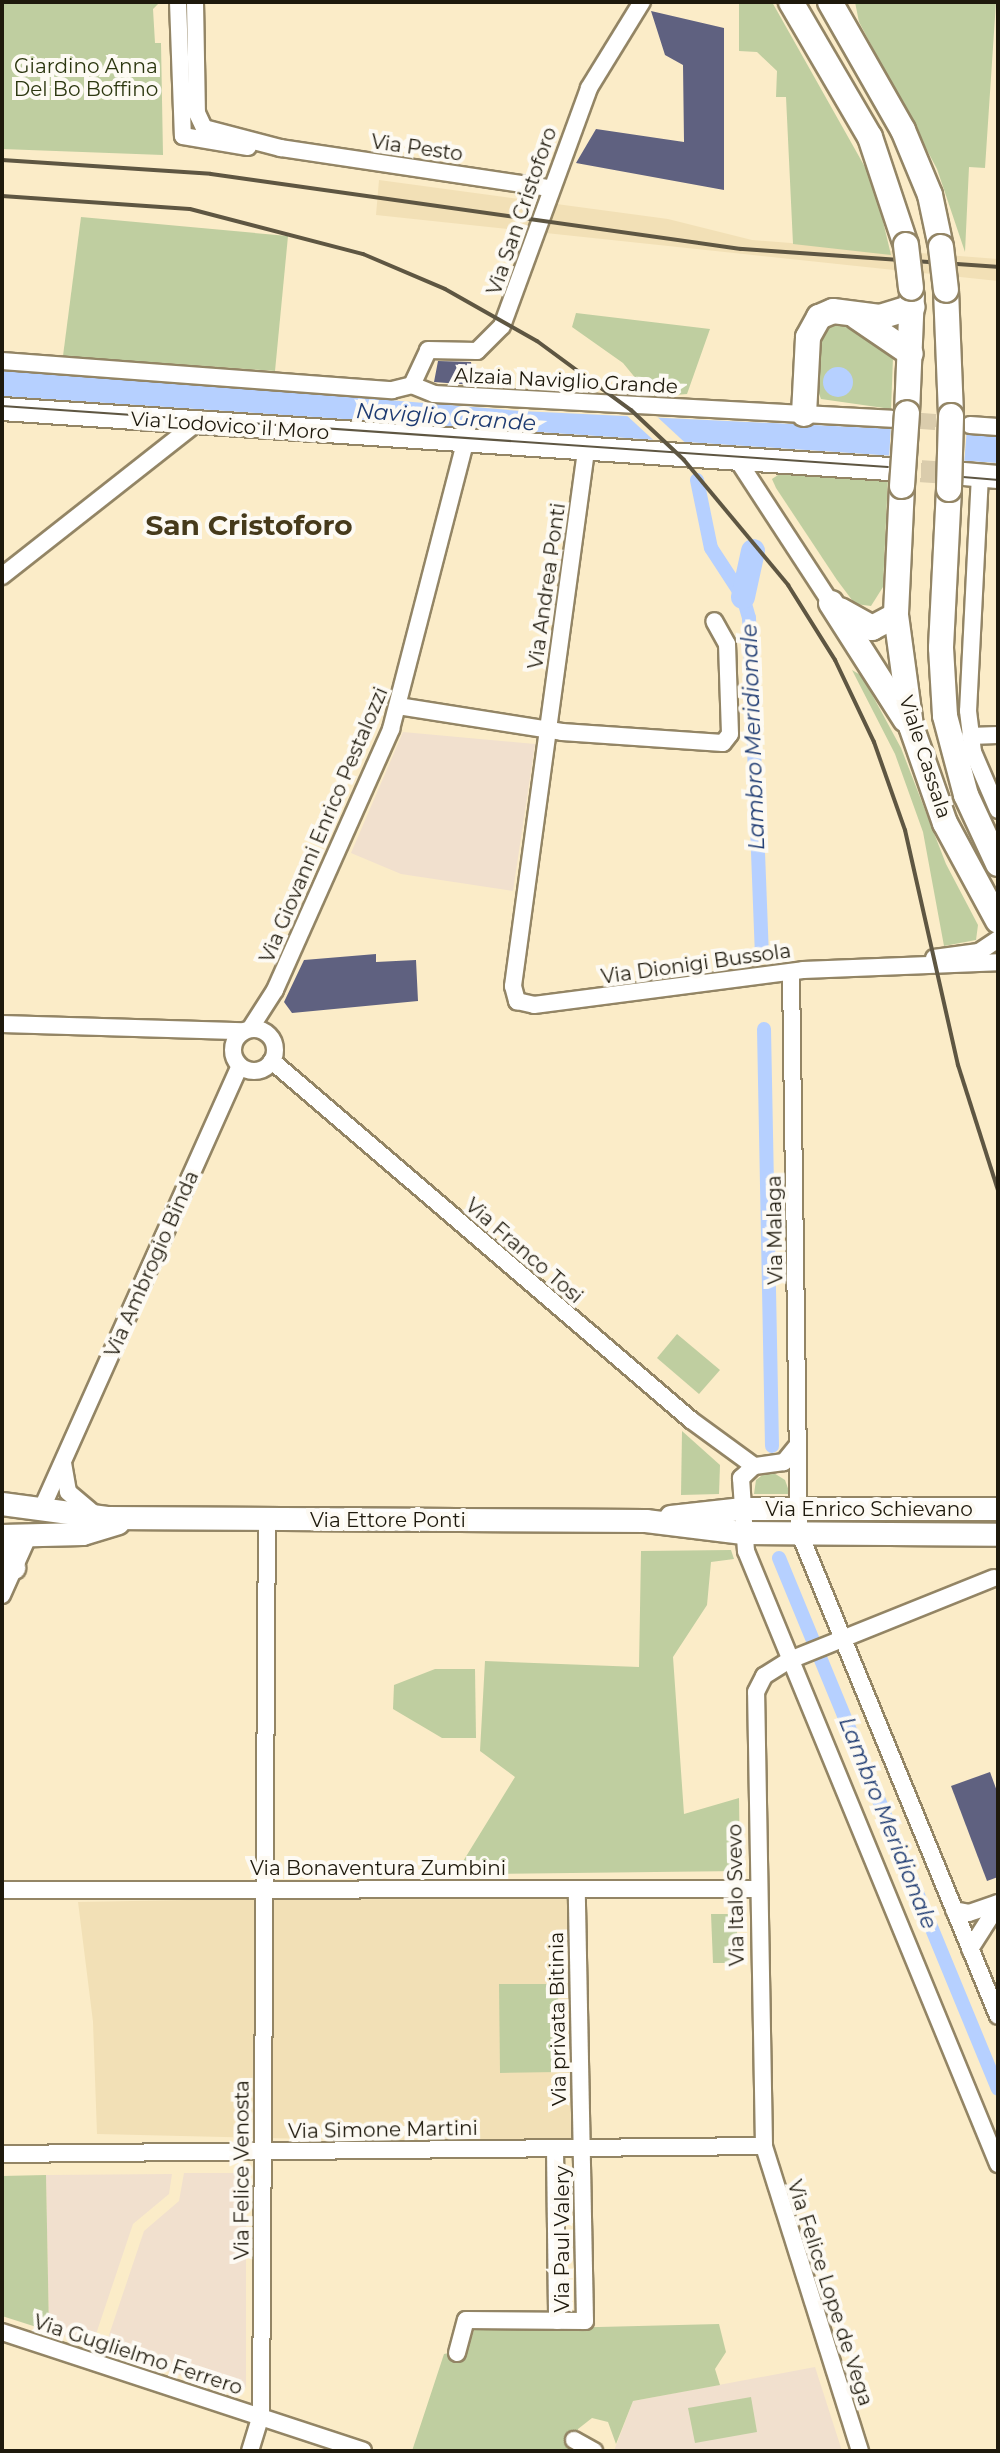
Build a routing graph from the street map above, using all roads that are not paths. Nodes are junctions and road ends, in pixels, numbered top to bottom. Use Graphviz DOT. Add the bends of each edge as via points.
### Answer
graph roads {
  1 [pos="178,2"];
  2 [pos="195,2"];
  3 [pos="642,2"];
  4 [pos="791,2"];
  5 [pos="834,5"];
  6 [pos="179,86"];
  7 [pos="197,87"];
  8 [pos="281,148"];
  9 [pos="548,188"];
  10 [pos="912,307"];
  11 [pos="855,315"];
  12 [pos="911,354"];
  13 [pos="2,361"];
  14 [pos="412,385"];
  15 [pos="2,409"];
  16 [pos="804,414"];
  17 [pos="891,419"];
  18 [pos="194,425"];
  19 [pos="970,425"];
  20 [pos="998,427"];
  21 [pos="465,443"];
  22 [pos="586,451"];
  23 [pos="739,462"];
  24 [pos="895,477"];
  25 [pos="973,479"];
  26 [pos="2,576"];
  27 [pos="831,603"];
  28 [pos="896,615"];
  29 [pos="714,621"];
  30 [pos="398,706"];
  31 [pos="911,726"];
  32 [pos="549,727"];
  33 [pos="998,735"];
  34 [pos="970,736"];
  35 [pos="998,810"];
  36 [pos="998,864"];
  37 [pos="998,921"];
  38 [pos="998,939"];
  39 [pos="998,962"];
  40 [pos="882,969"];
  41 [pos="791,974"];
  42 [pos="275,990"];
  43 [pos="517,1001"];
  44 [pos="2,1024"];
  45 [pos="246,1030"];
  46 [pos="201,1032"];
  47 [pos="269,1035"];
  48 [pos="233,1046"];
  49 [pos="272,1061"];
  50 [pos="240,1066"];
  51 [pos="797,1446"];
  52 [pos="63,1462"];
  53 [pos="774,1465"];
  54 [pos="754,1466"];
  55 [pos="803,1484"];
  56 [pos="2,1504"];
  57 [pos="42,1508"];
  58 [pos="798,1508"];
  59 [pos="741,1509"];
  60 [pos="998,1509"];
  61 [pos="107,1518"];
  62 [pos="131,1519"];
  63 [pos="267,1520"];
  64 [pos="646,1521"];
  65 [pos="799,1532"];
  66 [pos="743,1533"];
  67 [pos="998,1535"];
  68 [pos="2,1536"];
  69 [pos="28,1537"];
  70 [pos="2,1545"];
  71 [pos="14,1568"];
  72 [pos="994,1578"];
  73 [pos="2,1595"];
  74 [pos="839,1640"];
  75 [pos="794,1658"];
  76 [pos="260,1887"];
  77 [pos="577,1889"];
  78 [pos="755,1889"];
  79 [pos="2,1890"];
  80 [pos="998,1904"];
  81 [pos="954,1910"];
  82 [pos="970,1949"];
  83 [pos="996,2011"];
  84 [pos="764,2146"];
  85 [pos="555,2148"];
  86 [pos="581,2149"];
  87 [pos="262,2152"];
  88 [pos="2,2154"];
  89 [pos="998,2164"];
  90 [pos="557,2321"];
  91 [pos="2,2332"];
  92 [pos="457,2353"];
  93 [pos="261,2416"];
  94 [pos="574,2440"];
  95 [pos="250,2451"];
  96 [pos="363,2451"];
  97 [pos="594,2451"];
  98 [pos="860,2451"];
  1 -- 6 [label="street"];
  2 -- 7 [label="street"];
  3 -- 9 [label="street, Via San Cristoforo" via="589,88"];
  4 -- 10 [label="main road, Viale Cassala, bridge" via="870,137 906,245"];
  5 -- 25 [label="main road, Viale Cassala, bridge" via="903,130 930,195"];
  6 -- 7 [label="street"];
  6 -- 8 [label="street, Via Pesto" via="183,136 200,144"];
  7 -- 8 [label="street, Via Pesto" via="204,128"];
  8 -- 9 [label="street, Via Pesto"];
  9 -- 14 [label="street, Via San Cristoforo" via="502,326 477,351 428,350"];
  10 -- 11 [label="main road" via="892,316"];
  10 -- 12 [label="main road, Viale Cassala"];
  11 -- 12 [label="main road"];
  11 -- 16 [label="main road" via="826,313 810,330"];
  12 -- 24 [label="main road, Viale Cassala, bridge"];
  13 -- 14 [label="street, Alzaia Naviglio Grande" via="392,390"];
  14 -- 16 [label="street, Alzaia Naviglio Grande" via="434,394"];
  15 -- 18 [label="street, Via Lodovico il Moro"];
  16 -- 17 [label="street, Alzaia Naviglio Grande"];
  18 -- 21 [label="street, Via Lodovico il Moro"];
  18 -- 26 [label="street"];
  19 -- 20 [label="street"];
  21 -- 22 [label="street, Via Lodovico il Moro"];
  21 -- 30 [label="street, Via Giovanni Enrico Pestalozzi"];
  22 -- 23 [label="street, Via Lodovico il Moro"];
  22 -- 32 [label="street, Via Andrea Ponti"];
  23 -- 24 [label="street, Via Lodovico il Moro"];
  23 -- 27 [label="street"];
  24 -- 28 [label="main road, Viale Cassala"];
  25 -- 34 [label="street"];
  25 -- 36 [label="main road, Viale Cassala" via="941,648 953,755"];
  27 -- 28 [label="main road" via="861,626 880,626"];
  27 -- 31 [label="main road"];
  28 -- 31 [label="main road, Viale Cassala"];
  29 -- 32 [label="street" via="727,644 730,734 723,743 688,745"];
  30 -- 32 [label="street" via="425,715"];
  30 -- 42 [label="street, Via Giovanni Enrico Pestalozzi"];
  31 -- 37 [label="main road, Viale Cassala" via="945,823"];
  32 -- 43 [label="street, Via Andrea Ponti" via="513,986"];
  33 -- 34 [label="street"];
  34 -- 35 [label="street"];
  38 -- 40 [label="street, Via Dionigi Bussola" via="979,952"];
  39 -- 40 [label="street, Via Dionigi Bussola"];
  40 -- 41 [label="street, Via Dionigi Bussola"];
  41 -- 43 [label="street, Via Dionigi Bussola" via="534,1005"];
  41 -- 51 [label="street, Via Malaga"];
  42 -- 45 [label="street, Via Giovanni Enrico Pestalozzi"];
  42 -- 47 [label="street, Via Giovanni Enrico Pestalozzi"];
  44 -- 46 [label="street"];
  45 -- 46 [label="street"];
  45 -- 47 [label="street"];
  45 -- 48 [label="street, Via Giovanni Enrico Pestalozzi"];
  46 -- 48 [label="street"];
  47 -- 49 [label="street, Via Giovanni Enrico Pestalozzi" via="275,1047"];
  48 -- 50 [label="street"];
  49 -- 50 [label="street" via="259,1071"];
  49 -- 54 [label="street, Via Franco Tosi" via="680,1410"];
  50 -- 52 [label="street, Via Ambrogio Binda"];
  51 -- 53 [label="street"];
  51 -- 55 [label="street, Via Malaga"];
  52 -- 57 [label="street, Via Ambrogio Binda"];
  52 -- 61 [label="street" via="65,1484 76,1504"];
  53 -- 54 [label="street"];
  53 -- 55 [label="street"];
  54 -- 59 [label="street" via="741,1478"];
  55 -- 58 [label="street"];
  56 -- 57 [label="street, Via Ettore Ponti"];
  57 -- 61 [label="street, Via Ettore Ponti"];
  57 -- 69 [label="street, Via Ambrogio Binda"];
  58 -- 59 [label="street, Via Enrico Schievano"];
  58 -- 60 [label="street, Via Enrico Schievano"];
  58 -- 65 [label="street"];
  59 -- 64 [label="street, Via Ettore Ponti"];
  59 -- 66 [label="street"];
  61 -- 62 [label="street, Via Ettore Ponti"];
  62 -- 63 [label="street, Via Ettore Ponti"];
  62 -- 69 [label="street, Via Ettore Ponti" via="83,1534"];
  63 -- 64 [label="street, Via Ettore Ponti"];
  63 -- 76 [label="street, Via Felice Venosta"];
  64 -- 66 [label="street, Via Ettore Ponti"];
  65 -- 66 [label="street, Via Enrico Schievano"];
  65 -- 67 [label="street, Via Enrico Schievano"];
  65 -- 74 [label="street"];
  66 -- 75 [label="street"];
  68 -- 69 [label="street, Via Ettore Ponti"];
  69 -- 71 [label="street, Via Ambrogio Binda"];
  70 -- 71 [label="street"];
  71 -- 73 [label="street, Via Ambrogio Binda"];
  72 -- 74 [label="street"];
  74 -- 75 [label="street, Via Italo Svevo"];
  74 -- 81 [label="street"];
  75 -- 78 [label="street, Via Italo Svevo" via="764,1676 756,1692"];
  75 -- 89 [label="street"];
  76 -- 77 [label="street, Via Bonaventura Zumbini"];
  76 -- 79 [label="street, Via Bonaventura Zumbini"];
  76 -- 87 [label="street, Via Felice Venosta"];
  77 -- 78 [label="street, Via Bonaventura Zumbini"];
  77 -- 86 [label="street, Via privata Bitinia"];
  78 -- 84 [label="street, Via Italo Svevo"];
  80 -- 81 [label="street" via="970,1913"];
  80 -- 82 [label="street"];
  81 -- 82 [label="street"];
  82 -- 83 [label="street"];
  84 -- 86 [label="street, Via Simone Martini"];
  84 -- 98 [label="street, Via Felice Lope de Vega"];
  85 -- 86 [label="street, Via Simone Martini"];
  85 -- 87 [label="street, Via Simone Martini"];
  85 -- 90 [label="street"];
  86 -- 90 [label="street, Via Paul Valery" via="585,2321"];
  87 -- 88 [label="street, Via Simone Martini"];
  87 -- 93 [label="street, Via Felice Venosta"];
  90 -- 92 [label="street, Via Paul Valery" via="466,2320"];
  91 -- 93 [label="street, Via Guglielmo Ferrero"];
  93 -- 95 [label="street, Via Felice Venosta"];
  93 -- 96 [label="street, Via Guglielmo Ferrero"];
  94 -- 97 [label="street"];
}
